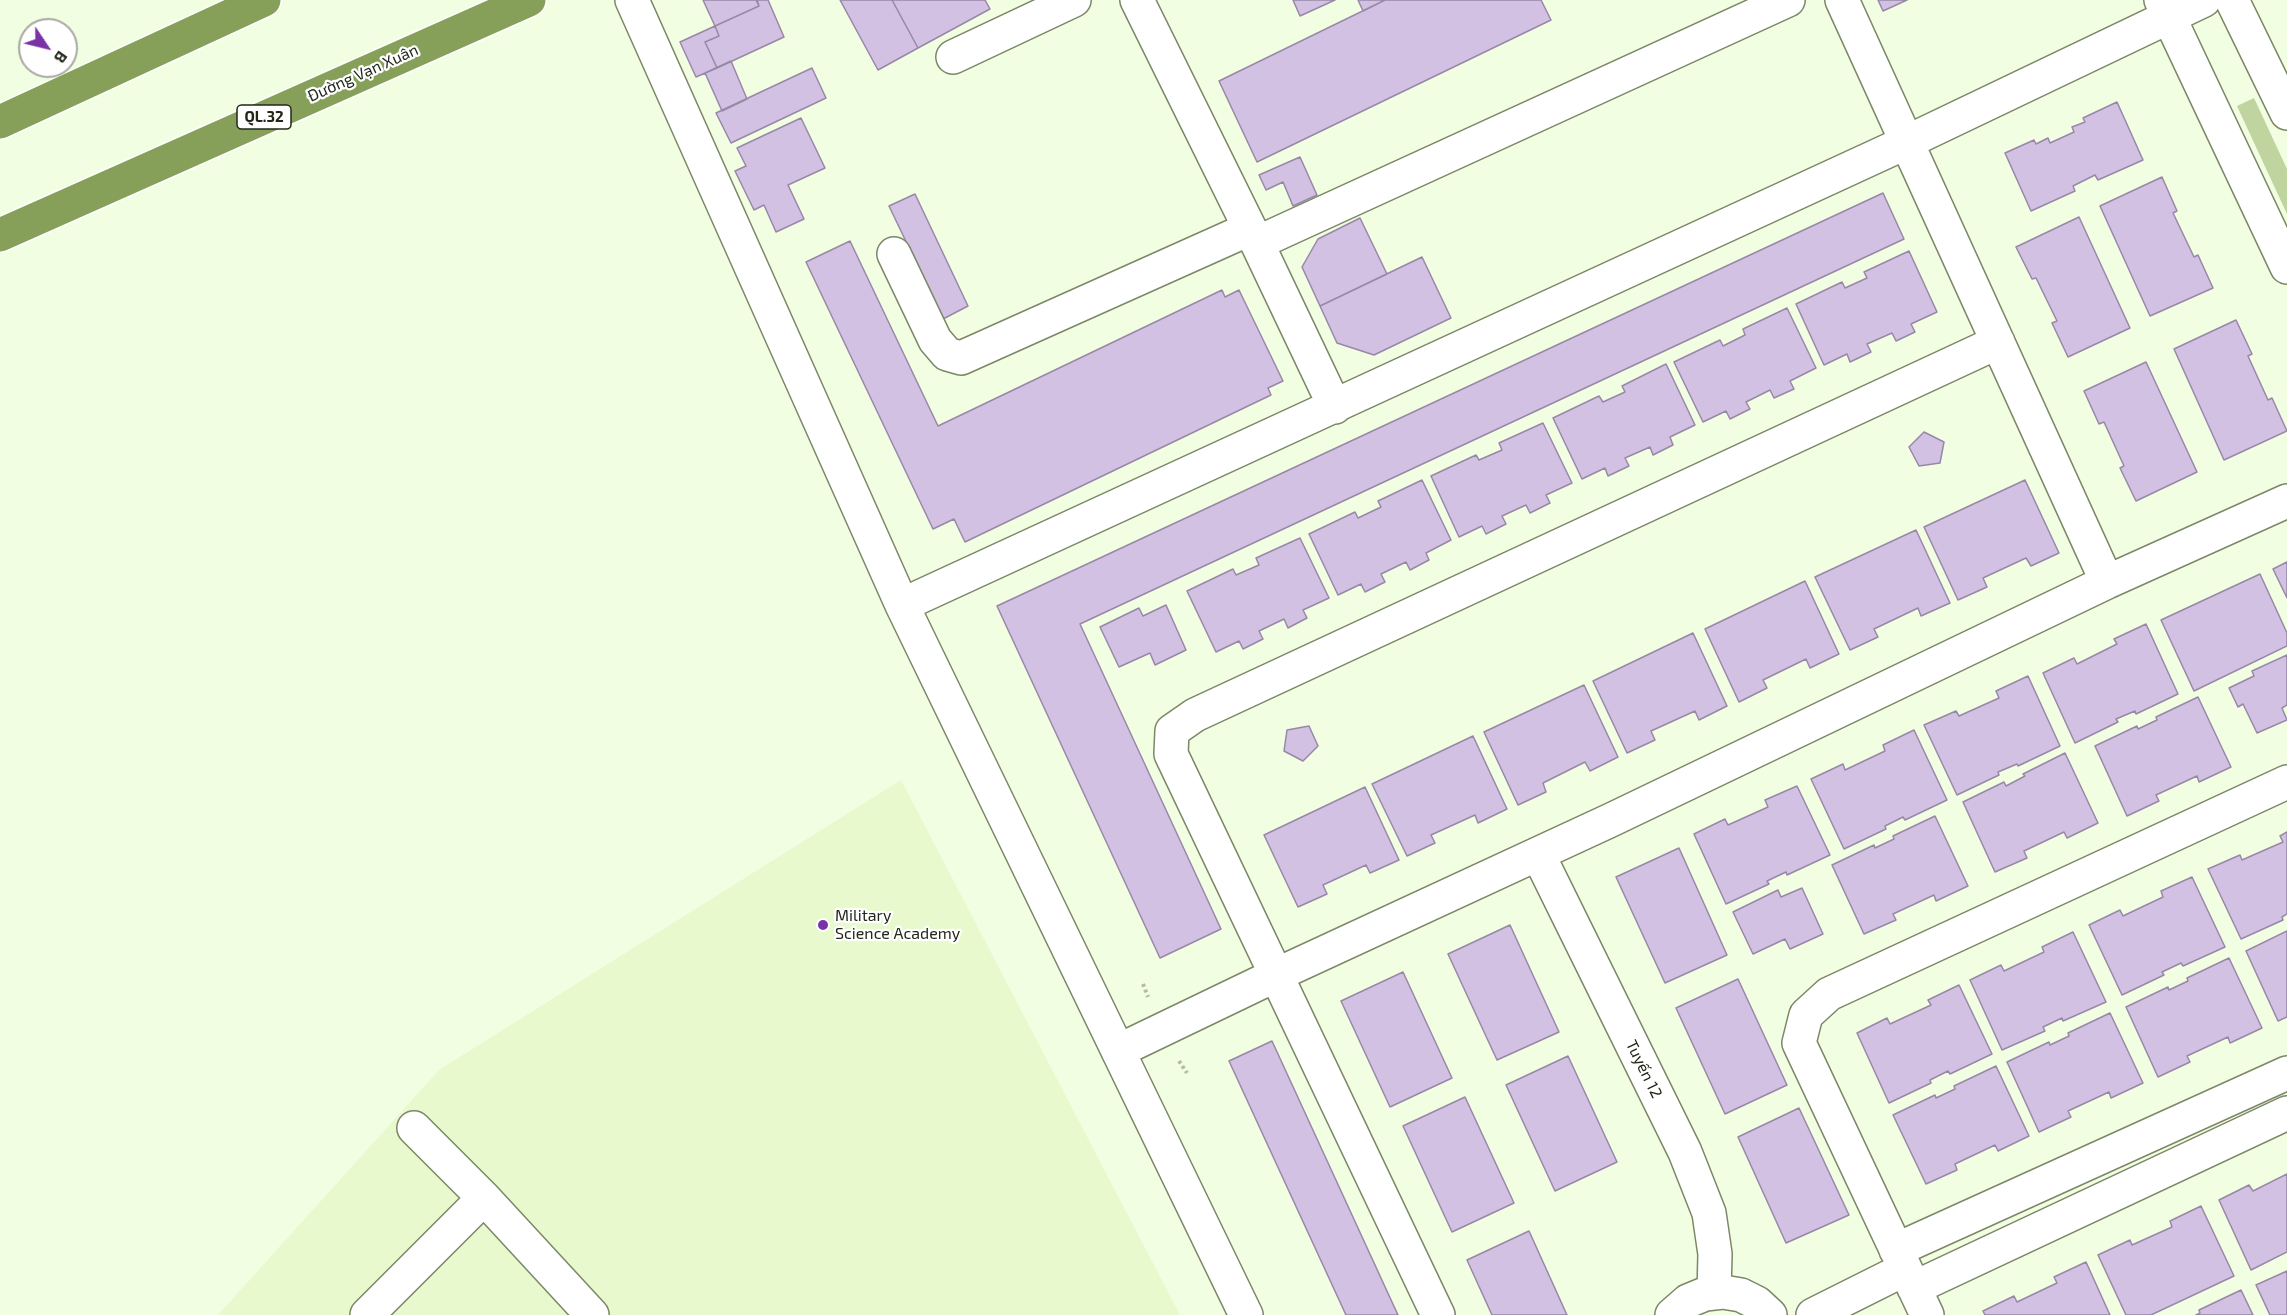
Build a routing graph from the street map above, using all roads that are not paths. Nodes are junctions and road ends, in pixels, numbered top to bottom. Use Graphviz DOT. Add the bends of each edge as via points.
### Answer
graph roads {
  1 [pos="264,0"];
  2 [pos="529,0"];
  3 [pos="632,0"];
  4 [pos="1074,0"];
  5 [pos="1137,0"];
  6 [pos="1788,0"];
  7 [pos="1842,0"];
  8 [pos="2204,0"];
  9 [pos="2232,0"];
  10 [pos="2165,8"];
  11 [pos="953,57"];
  12 [pos="2287,113"];
  13 [pos="0,122"];
  14 [pos="1907,142"];
  15 [pos="0,235"];
  16 [pos="1253,236"];
  17 [pos="894,254"];
  18 [pos="2287,267"];
  19 [pos="1998,342"];
  20 [pos="1335,407"];
  21 [pos="2287,501"];
  22 [pos="2108,582"];
  23 [pos="902,605"];
  24 [pos="2287,782"];
  25 [pos="1538,854"];
  26 [pos="1276,975"];
  27 [pos="1118,1050"];
  28 [pos="2287,1073"];
  29 [pos="2287,1113"];
  30 [pos="414,1128"];
  31 [pos="484,1198"];
  32 [pos="1910,1280"];
  33 [pos="1714,1293"];
  34 [pos="367,1315"];
  35 [pos="592,1315"];
  36 [pos="1246,1315"];
  37 [pos="1438,1315"];
  38 [pos="1672,1315"];
  39 [pos="1770,1315"];
  40 [pos="1813,1315"];
  1 -- 13 [label="highway"];
  2 -- 15 [label="highway, Đường Vạn Xuân / QL.32"];
  3 -- 23 [label="street"];
  4 -- 11 [label="street"];
  5 -- 16 [label="street"];
  6 -- 16 [label="street"];
  7 -- 14 [label="street"];
  8 -- 10 [label="street"];
  9 -- 12 [label="street"];
  10 -- 14 [label="street"];
  10 -- 18 [label="street"];
  14 -- 19 [label="street"];
  14 -- 20 [label="street"];
  16 -- 17 [label="street" via="961,358 947,354 935,340"];
  16 -- 20 [label="street"];
  19 -- 22 [label="street"];
  19 -- 26 [label="street" via="1194,715 1172,731 1171,754"];
  20 -- 23 [label="street"];
  21 -- 22 [label="street"];
  22 -- 25 [label="street"];
  23 -- 27 [label="street"];
  24 -- 32 [label="street" via="1829,994 1806,1015 1799,1043"];
  25 -- 26 [label="street"];
  25 -- 33 [label="street, Tuyến 12" via="1689,1162 1709,1213 1715,1254"];
  26 -- 27 [label="street"];
  26 -- 37 [label="street"];
  27 -- 36 [label="street"];
  28 -- 32 [label="street"];
  29 -- 32 [label="street"];
  30 -- 31 [label="street"];
  31 -- 34 [label="street"];
  31 -- 35 [label="street"];
  32 -- 40 [label="street"];
  33 -- 38 [label="street" via="1688,1301"];
  33 -- 39 [label="street" via="1741,1295"];
}
